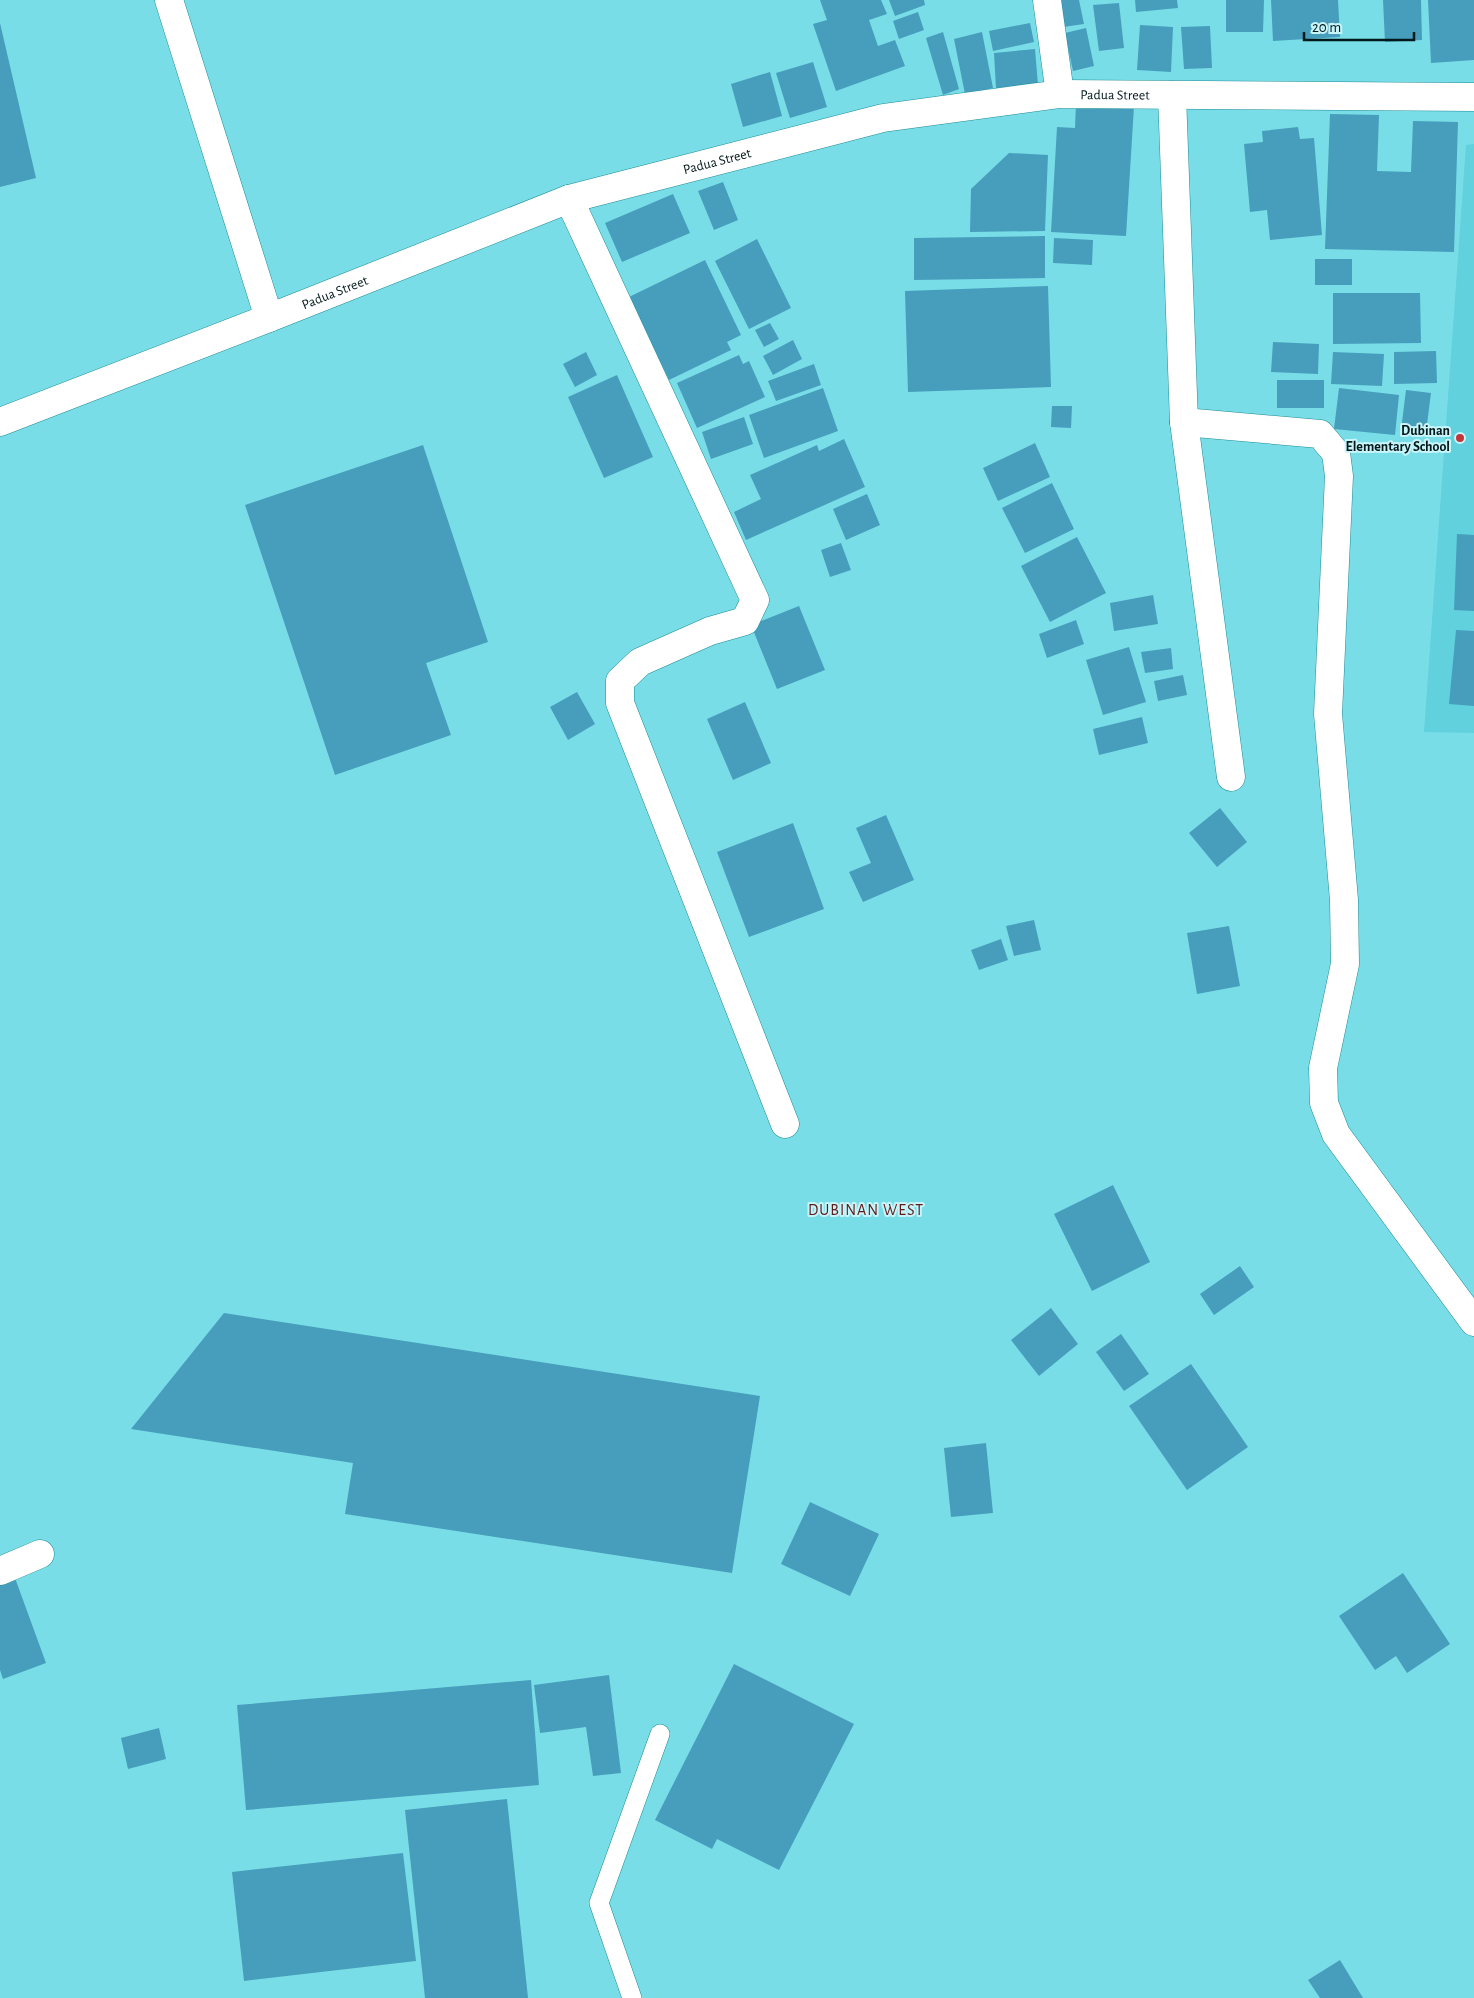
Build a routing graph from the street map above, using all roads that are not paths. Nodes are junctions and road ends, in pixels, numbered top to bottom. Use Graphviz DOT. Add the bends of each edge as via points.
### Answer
graph roads {
  1 [pos="170,0"];
  2 [pos="1047,0"];
  3 [pos="1060,94"];
  4 [pos="1172,95"];
  5 [pos="1474,98"];
  6 [pos="569,199"];
  7 [pos="269,318"];
  8 [pos="0,422"];
  9 [pos="1184,422"];
  10 [pos="1231,776"];
  11 [pos="786,1124"];
  12 [pos="1474,1322"];
  13 [pos="40,1554"];
  14 [pos="0,1571"];
  15 [pos="660,1734"];
  16 [pos="632,1998"];
  1 -- 7 [label="street"];
  2 -- 3 [label="street"];
  3 -- 4 [label="street, Padua Street"];
  3 -- 6 [label="street, Padua Street" via="882,118"];
  4 -- 5 [label="street, Padua Street"];
  4 -- 9 [label="street"];
  6 -- 7 [label="street, Padua Street"];
  6 -- 11 [label="street" via="755,600 745,621 710,631 640,662 620,681 620,704"];
  7 -- 8 [label="street, Padua Street"];
  9 -- 10 [label="street"];
  9 -- 12 [label="street" via="1320,434 1336,453 1339,476 1328,714 1344,900 1345,964 1323,1068 1324,1103 1336,1134"];
  13 -- 14 [label="street"];
  15 -- 16 [label="lane" via="599,1902"];
}
